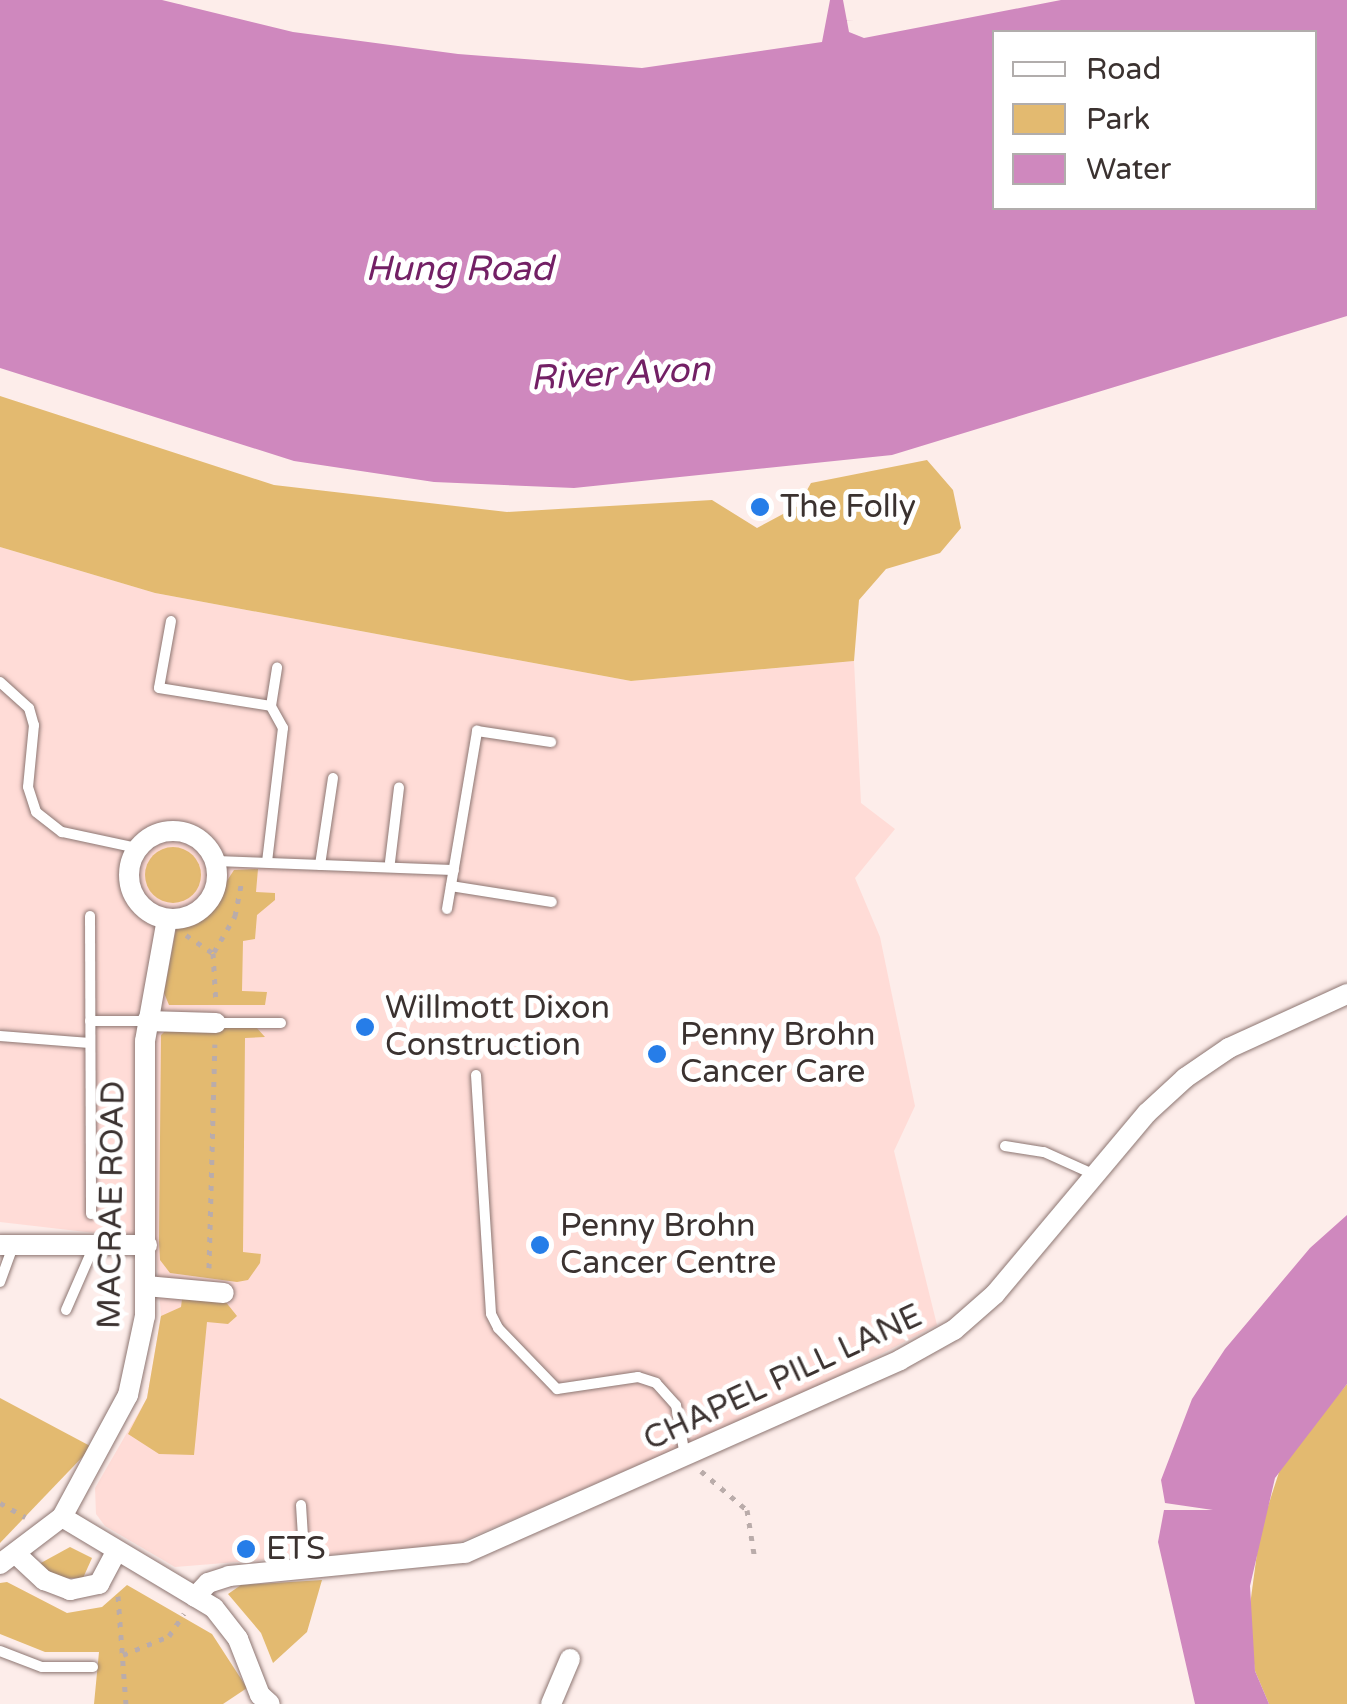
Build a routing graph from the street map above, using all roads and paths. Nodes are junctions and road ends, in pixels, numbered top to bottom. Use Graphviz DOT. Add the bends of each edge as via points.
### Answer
graph roads {
  1 [pos="171,621"];
  2 [pos="277,668"];
  3 [pos="0,682"];
  4 [pos="272,706"];
  5 [pos="551,742"];
  6 [pos="333,778"];
  7 [pos="399,788"];
  8 [pos="137,848"];
  9 [pos="215,861"];
  10 [pos="243,862"];
  11 [pos="267,862"];
  12 [pos="390,862"];
  13 [pos="320,864"];
  14 [pos="454,870"];
  15 [pos="451,886"];
  16 [pos="552,902"];
  17 [pos="447,909"];
  18 [pos="90,916"];
  19 [pos="166,926"];
  20 [pos="213,952"];
  21 [pos="1347,994"];
  22 [pos="90,1021"];
  23 [pos="147,1021"];
  24 [pos="280,1023"];
  25 [pos="216,1024"];
  26 [pos="0,1036"];
  27 [pos="90,1043"];
  28 [pos="476,1075"];
  29 [pos="1004,1146"];
  30 [pos="1095,1175"];
  31 [pos="91,1214"];
  32 [pos="7,1245"];
  33 [pos="94,1246"];
  34 [pos="147,1246"];
  35 [pos="0,1282"];
  36 [pos="146,1286"];
  37 [pos="216,1292"];
  38 [pos="66,1310"];
  39 [pos="688,1455"];
  40 [pos="301,1505"];
  41 [pos="62,1517"];
  42 [pos="8,1559"];
  43 [pos="755,1560"];
  44 [pos="111,1562"];
  45 [pos="305,1568"];
  46 [pos="195,1597"];
  47 [pos="0,1651"];
  48 [pos="123,1655"];
  49 [pos="570,1658"];
  50 [pos="94,1667"];
  51 [pos="126,1704"];
  52 [pos="270,1704"];
  53 [pos="551,1704"];
  1 -- 4 [label="lane" via="159,688"];
  2 -- 4 [label="lane"];
  3 -- 8 [label="lane" via="28,708 34,725 28,787 36,812 62,832"];
  4 -- 11 [label="lane" via="283,728"];
  5 -- 14 [label="lane" via="477,731"];
  6 -- 13 [label="lane"];
  7 -- 12 [label="lane"];
  8 -- 9 [label="street" via="149,837 180,831 195,836"];
  8 -- 19 [label="street" via="131,892"];
  9 -- 10 [label="lane"];
  9 -- 19 [label="street" via="207,903"];
  10 -- 11 [label="lane"];
  10 -- 20 [label="path" via="235,916"];
  11 -- 13 [label="lane"];
  12 -- 13 [label="lane"];
  12 -- 14 [label="lane"];
  14 -- 15 [label="lane"];
  15 -- 16 [label="lane"];
  15 -- 17 [label="lane"];
  18 -- 22 [label="lane"];
  19 -- 20 [label="path"];
  19 -- 23 [label="street, MACRAE ROAD"];
  20 -- 25 [label="path"];
  21 -- 30 [label="street, CHAPEL PILL LANE" via="1229,1048 1185,1078"];
  22 -- 23 [label="lane"];
  22 -- 27 [label="lane"];
  23 -- 25 [label="street"];
  23 -- 34 [label="street, MACRAE ROAD"];
  24 -- 25 [label="lane"];
  25 -- 37 [label="path"];
  26 -- 27 [label="lane"];
  27 -- 31 [label="lane"];
  28 -- 39 [label="lane" via="491,1314 498,1328 556,1389 638,1377 656,1383 676,1405"];
  29 -- 30 [label="lane" via="1044,1152"];
  30 -- 39 [label="street, CHAPEL PILL LANE" via="995,1294 954,1330"];
  32 -- 33 [label="street"];
  32 -- 35 [label="lane"];
  33 -- 34 [label="street"];
  33 -- 38 [label="lane"];
  34 -- 36 [label="street, MACRAE ROAD"];
  36 -- 37 [label="street"];
  36 -- 41 [label="street, MACRAE ROAD" via="128,1395"];
  39 -- 43 [label="path" via="748,1510"];
  39 -- 45 [label="street, CHAPEL PILL LANE" via="465,1552"];
  40 -- 45 [label="lane"];
  41 -- 42 [label="street, MACRAE ROAD"];
  41 -- 44 [label="street"];
  42 -- 44 [label="street" via="70,1590 99,1584"];
  44 -- 46 [label="street"];
  44 -- 48 [label="path"];
  45 -- 46 [label="street, CHAPEL PILL LANE" via="228,1576 208,1582"];
  46 -- 48 [label="path" via="168,1636"];
  46 -- 52 [label="street" via="226,1620"];
  47 -- 50 [label="lane" via="42,1667"];
  48 -- 51 [label="path"];
  49 -- 53 [label="street"];
}
